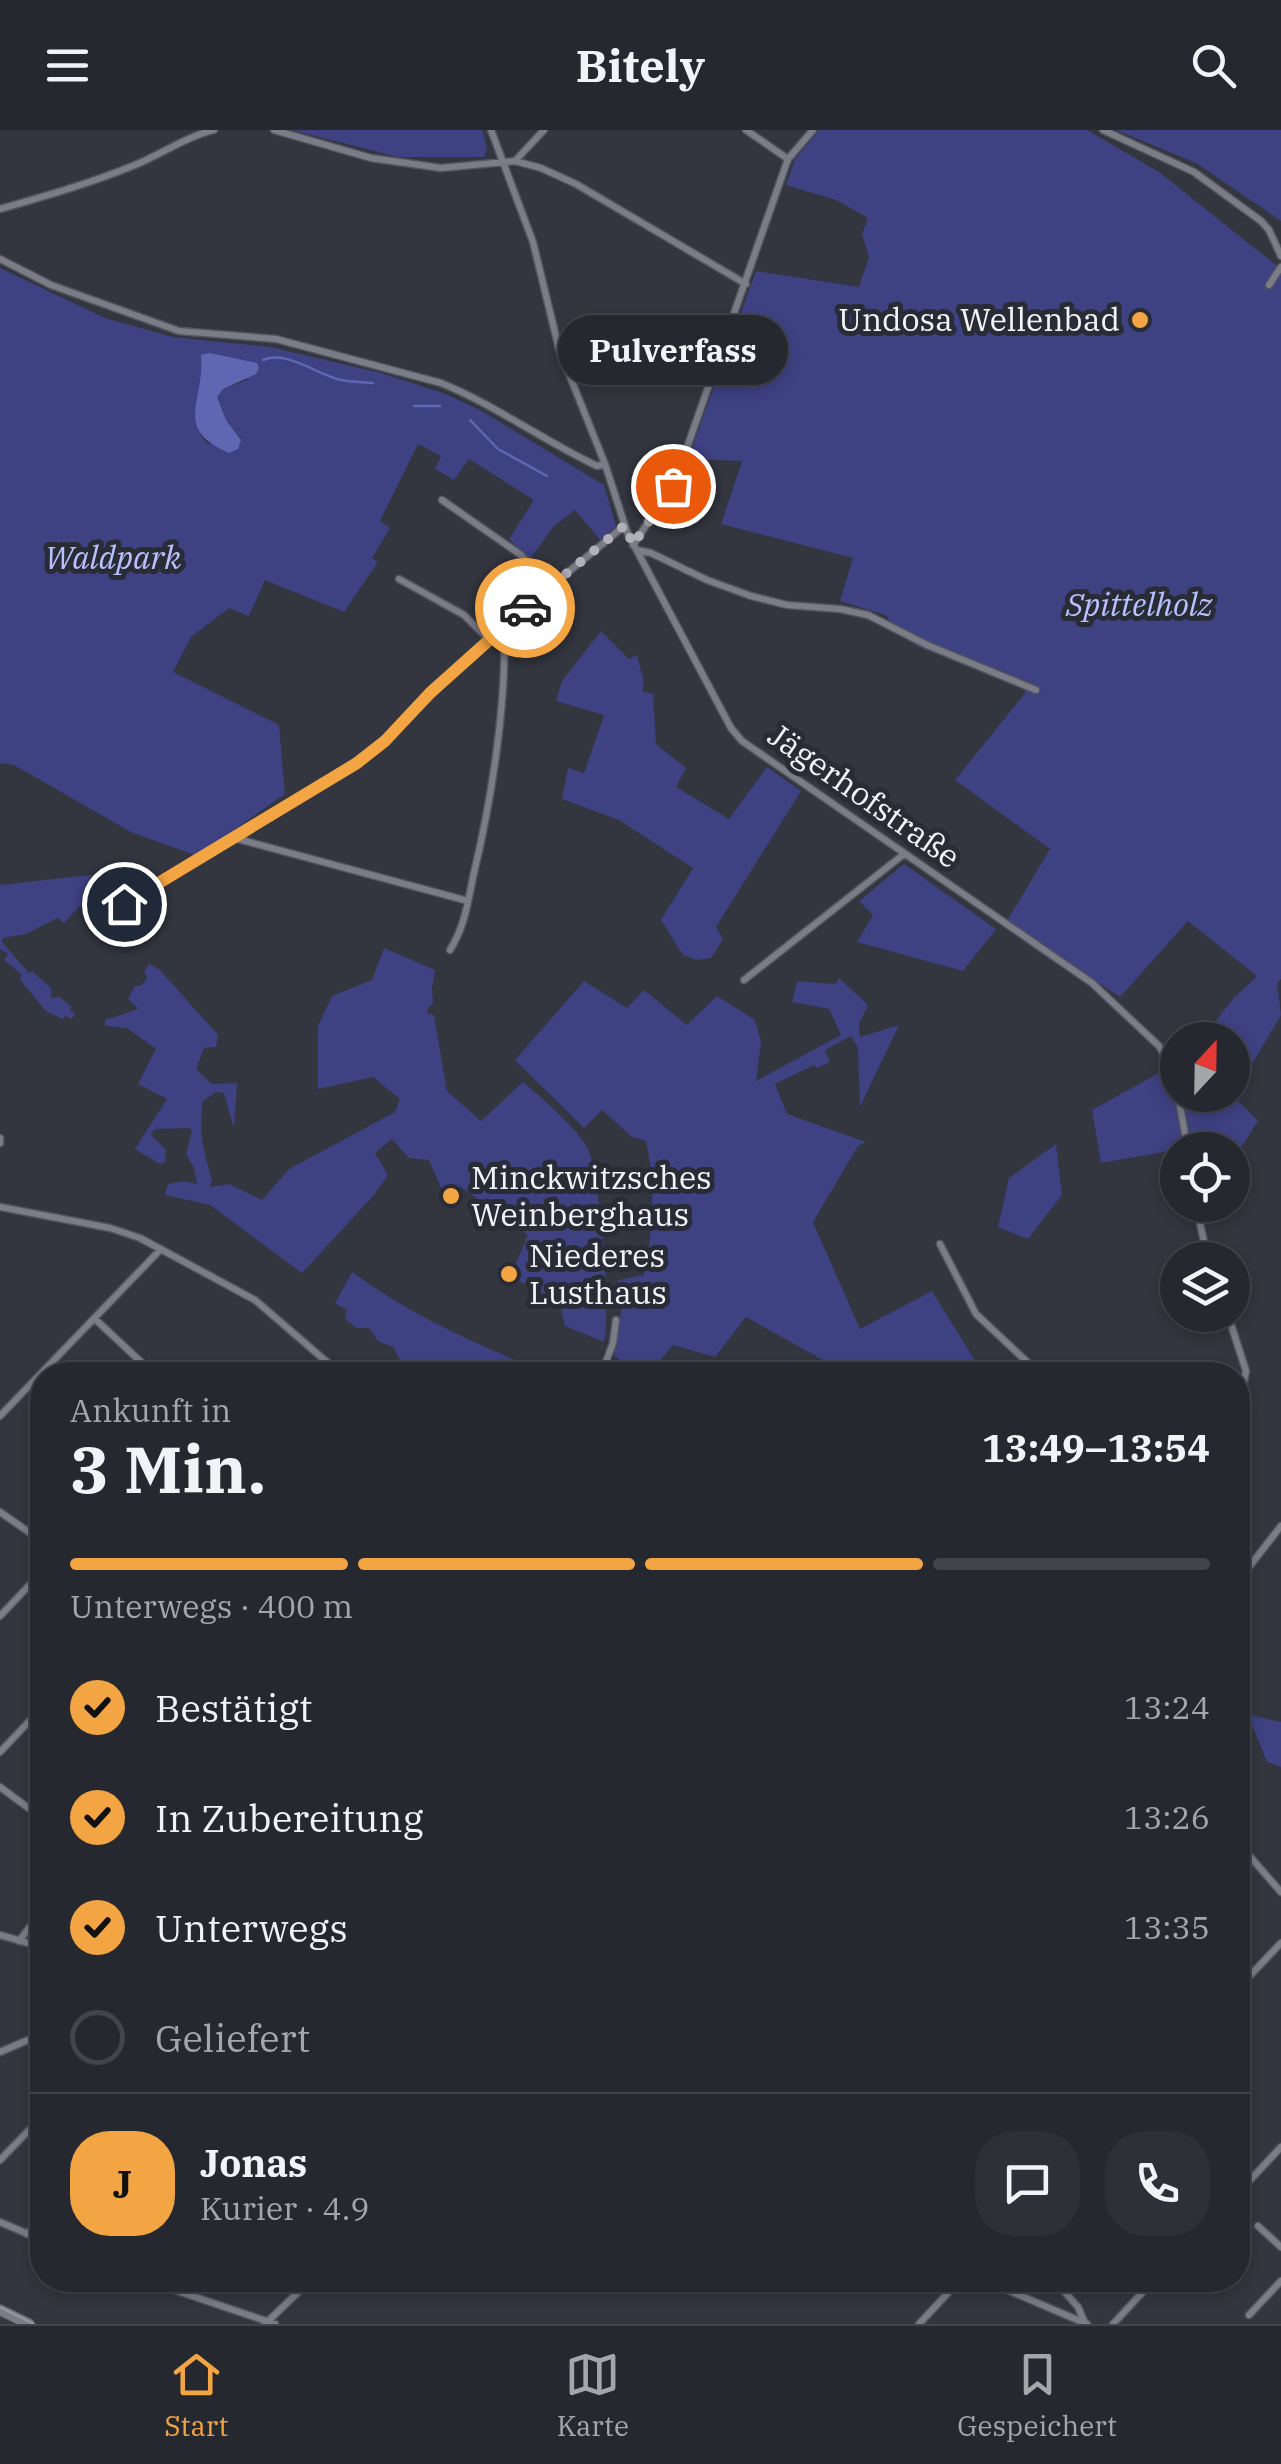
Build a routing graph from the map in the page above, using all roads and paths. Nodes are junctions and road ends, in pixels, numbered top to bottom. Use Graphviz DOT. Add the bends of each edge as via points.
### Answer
graph roads {
  1 [pos="214,130"];
  2 [pos="274,130"];
  3 [pos="491,130"];
  4 [pos="544,130"];
  5 [pos="746,130"];
  6 [pos="813,130"];
  7 [pos="1103,130"];
  8 [pos="788,159"];
  9 [pos="515,161"];
  10 [pos="503,162"];
  11 [pos="0,209"];
  12 [pos="1281,256"];
  13 [pos="0,258"];
  14 [pos="1281,267"];
  15 [pos="746,284"];
  16 [pos="1269,285"];
  17 [pos="604,464"];
  18 [pos="442,500"];
  19 [pos="625,525"];
  20 [pos="634,548"];
  21 [pos="398,578"];
  22 [pos="550,588"];
  23 [pos="504,625"];
  24 [pos="488,639"];
  25 [pos="1036,690"];
  26 [pos="233,838"];
  27 [pos="904,854"];
  28 [pos="468,901"];
  29 [pos="120,906"];
  30 [pos="450,950"];
  31 [pos="744,980"];
  32 [pos="1160,1050"];
  33 [pos="0,1206"];
  34 [pos="940,1244"];
  35 [pos="160,1249"];
  36 [pos="95,1320"];
  37 [pos="616,1320"];
  38 [pos="1233,1332"];
  39 [pos="53,1362"];
  40 [pos="141,1362"];
  41 [pos="327,1362"];
  42 [pos="605,1362"];
  43 [pos="1028,1362"];
  44 [pos="1243,1362"];
  45 [pos="30,1386"];
  46 [pos="0,1416"];
  47 [pos="0,1512"];
  48 [pos="1281,1526"];
  49 [pos="30,1533"];
  50 [pos="1250,1566"];
  51 [pos="30,1585"];
  52 [pos="0,1616"];
  53 [pos="30,1721"];
  54 [pos="0,1752"];
  55 [pos="0,1787"];
  56 [pos="30,1809"];
  57 [pos="1250,1857"];
  58 [pos="1281,1892"];
  59 [pos="30,1926"];
  60 [pos="0,1935"];
  61 [pos="19,1940"];
  62 [pos="30,1943"];
  63 [pos="1281,1943"];
  64 [pos="1250,1975"];
  65 [pos="30,2039"];
  66 [pos="0,2052"];
  67 [pos="30,2129"];
  68 [pos="1281,2147"];
  69 [pos="0,2160"];
  70 [pos="1250,2180"];
  71 [pos="0,2222"];
  72 [pos="1258,2226"];
  73 [pos="30,2231"];
  74 [pos="27,2234"];
  75 [pos="30,2235"];
  76 [pos="1281,2247"];
  77 [pos="1281,2282"];
  78 [pos="180,2292"];
  79 [pos="300,2292"];
  80 [pos="949,2292"];
  81 [pos="1012,2292"];
  82 [pos="1065,2292"];
  83 [pos="1143,2292"];
  84 [pos="0,2310"];
  85 [pos="1249,2316"];
  86 [pos="10,2320"];
  87 [pos="270,2323"];
  88 [pos="1086,2323"];
  89 [pos="29,2324"];
  90 [pos="919,2324"];
  91 [pos="1113,2324"];
  1 -- 11 [label="street" via="98,180"];
  2 -- 10 [label="street" via="371,158 441,168"];
  3 -- 10 [label="street, Jägerhofstraße"];
  4 -- 9 [label="street"];
  5 -- 8 [label="street"];
  6 -- 8 [label="street"];
  7 -- 12 [label="street" via="1194,172 1260,221"];
  8 -- 15 [label="street"];
  9 -- 10 [label="street"];
  9 -- 15 [label="street" via="576,184"];
  10 -- 17 [label="street, Jägerhofstraße" via="533,242 559,349"];
  13 -- 17 [label="street" via="51,284 179,330 276,338 441,383 564,450"];
  14 -- 16 [label="street"];
  15 -- 20 [label="street" via="675,482"];
  17 -- 19 [label="street, Jägerhofstraße"];
  18 -- 22 [label="street" via="521,555"];
  19 -- 20 [label="street, Jägerhofstraße"];
  19 -- 22 [label="street"];
  20 -- 25 [label="street" via="752,596 868,615"];
  20 -- 27 [label="street, Jägerhofstraße" via="742,741"];
  21 -- 24 [label="street" via="464,616"];
  22 -- 23 [label="street"];
  23 -- 24 [label="street"];
  23 -- 28 [label="street" via="493,770"];
  24 -- 26 [label="street" via="357,763"];
  26 -- 28 [label="street"];
  26 -- 29 [label="street"];
  27 -- 31 [label="street"];
  27 -- 32 [label="street, Jägerhofstraße" via="1092,984"];
  28 -- 30 [label="street"];
  33 -- 35 [label="street" via="110,1228"];
  34 -- 43 [label="street" via="976,1314"];
  35 -- 36 [label="street"];
  35 -- 41 [label="street" via="255,1300"];
  36 -- 39 [label="street"];
  36 -- 40 [label="street"];
  37 -- 42 [label="street"];
  38 -- 44 [label="street"];
  45 -- 46 [label="street"];
  47 -- 49 [label="street"];
  48 -- 50 [label="street"];
  51 -- 52 [label="street"];
  53 -- 54 [label="street"];
  55 -- 56 [label="street"];
  57 -- 58 [label="street"];
  59 -- 61 [label="street"];
  60 -- 61 [label="street"];
  61 -- 62 [label="street"];
  63 -- 64 [label="street"];
  65 -- 66 [label="street"];
  67 -- 69 [label="street"];
  68 -- 70 [label="street"];
  71 -- 74 [label="street"];
  72 -- 76 [label="street"];
  73 -- 74 [label="street"];
  74 -- 75 [label="street"];
  77 -- 85 [label="street"];
  78 -- 87 [label="street"];
  79 -- 87 [label="street"];
  80 -- 90 [label="street"];
  81 -- 88 [label="street"];
  82 -- 88 [label="street"];
  83 -- 91 [label="street"];
  84 -- 86 [label="main road"];
  86 -- 89 [label="main road"];
}
